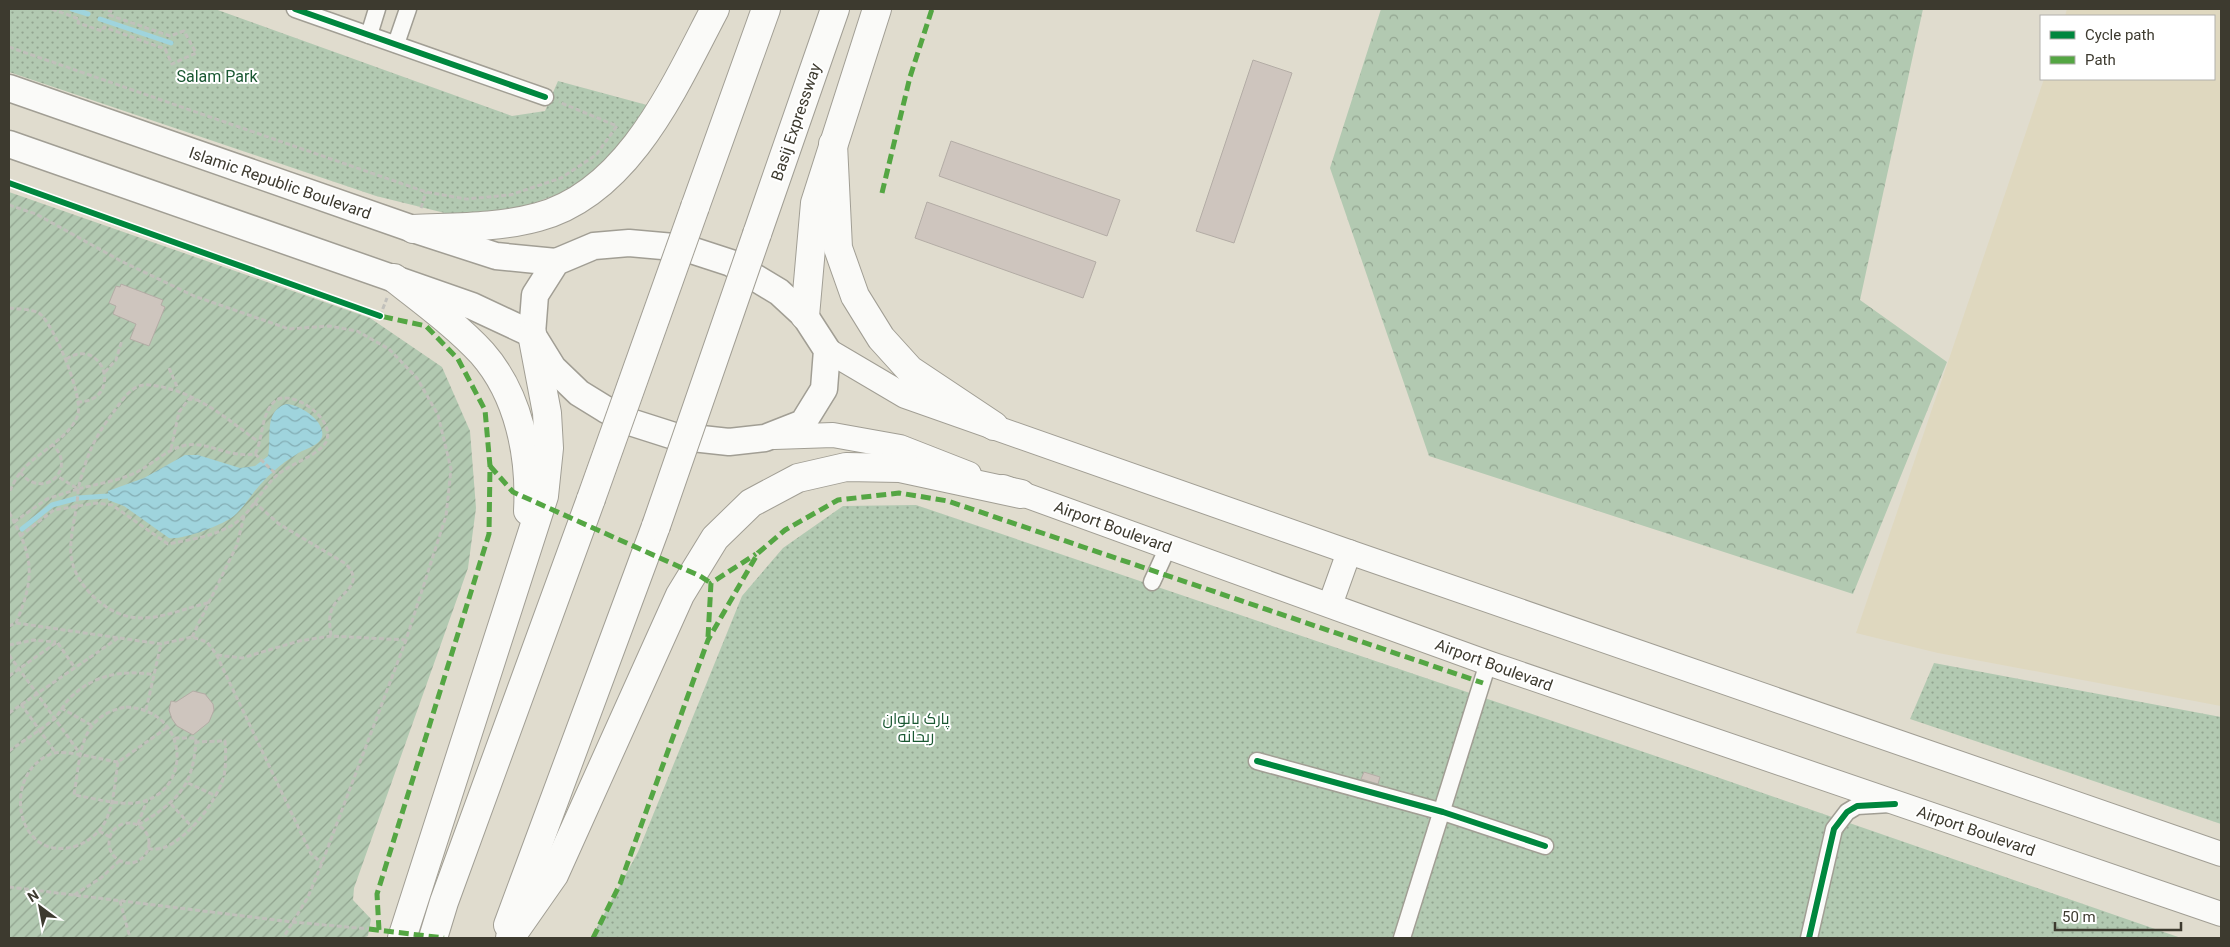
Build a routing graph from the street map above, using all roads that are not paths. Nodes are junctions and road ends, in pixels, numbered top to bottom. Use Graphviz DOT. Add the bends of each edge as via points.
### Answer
graph roads {
  1 [pos="296,9"];
  2 [pos="377,9"];
  3 [pos="408,9"];
  4 [pos="715,9"];
  5 [pos="766,9"];
  6 [pos="835,9"];
  7 [pos="877,9"];
  8 [pos="368,34"];
  9 [pos="396,44"];
  10 [pos="9,88"];
  11 [pos="544,97"];
  12 [pos="9,144"];
  13 [pos="834,144"];
  14 [pos="413,229"];
  15 [pos="556,262"];
  16 [pos="394,278"];
  17 [pos="805,316"];
  18 [pos="532,334"];
  19 [pos="827,350"];
  20 [pos="994,426"];
  21 [pos="765,438"];
  22 [pos="1021,494"];
  23 [pos="1168,547"];
  24 [pos="525,550"];
  25 [pos="1349,552"];
  26 [pos="1152,582"];
  27 [pos="1330,605"];
  28 [pos="1488,663"];
  29 [pos="1257,761"];
  30 [pos="1895,804"];
  31 [pos="1443,812"];
  32 [pos="1545,846"];
  33 [pos="2221,854"];
  34 [pos="444,902"];
  35 [pos="2221,914"];
  36 [pos="402,938"];
  37 [pos="426,938"];
  38 [pos="433,938"];
  39 [pos="503,938"];
  40 [pos="510,938"];
  41 [pos="1402,938"];
  42 [pos="1808,938"];
  1 -- 8 [label="street"];
  2 -- 8 [label="street"];
  3 -- 9 [label="street"];
  4 -- 14 [label="highway" via="643,138 614,170 580,199 539,217 496,224"];
  5 -- 34 [label="highway, bridge"];
  6 -- 39 [label="highway, Basij Expressway, bridge" via="656,526"];
  7 -- 13 [label="highway"];
  8 -- 9 [label="street"];
  9 -- 11 [label="street"];
  10 -- 14 [label="main road, Islamic Republic Boulevard"];
  12 -- 16 [label="main road"];
  13 -- 17 [label="highway" via="815,203"];
  13 -- 20 [label="highway" via="838,248 855,296 881,338 910,370"];
  14 -- 15 [label="main road, Islamic Republic Boulevard" via="496,256"];
  15 -- 17 [label="main road" via="594,246 629,243 685,248 708,254 754,276 779,292"];
  15 -- 18 [label="main road" via="535,295"];
  16 -- 18 [label="main road" via="472,306"];
  16 -- 24 [label="highway" via="450,323 482,354 509,394 524,442 529,490"];
  17 -- 19 [label="main road"];
  18 -- 21 [label="main road" via="553,368 604,409 627,421 666,434 700,440 730,442"];
  18 -- 24 [label="highway" via="547,413 549,448 544,496"];
  19 -- 20 [label="main road" via="905,396"];
  19 -- 21 [label="main road" via="824,389 802,422"];
  20 -- 25 [label="main road"];
  21 -- 22 [label="main road, Airport Boulevard" via="833,435 900,447"];
  22 -- 23 [label="main road, Airport Boulevard"];
  22 -- 40 [label="highway" via="900,468 846,467 798,478 750,503 715,538 680,595 554,875"];
  23 -- 26 [label="street"];
  23 -- 27 [label="main road, Airport Boulevard"];
  24 -- 36 [label="highway"];
  25 -- 27 [label="main road"];
  25 -- 33 [label="main road"];
  27 -- 28 [label="main road, Airport Boulevard"];
  28 -- 30 [label="main road, Airport Boulevard"];
  28 -- 31 [label="street"];
  29 -- 31 [label="street"];
  30 -- 35 [label="main road, Airport Boulevard"];
  30 -- 42 [label="street" via="1857,806 1847,812 1834,830"];
  31 -- 32 [label="street"];
  31 -- 41 [label="street"];
  34 -- 37 [label="highway"];
  34 -- 38 [label="highway"];
}
